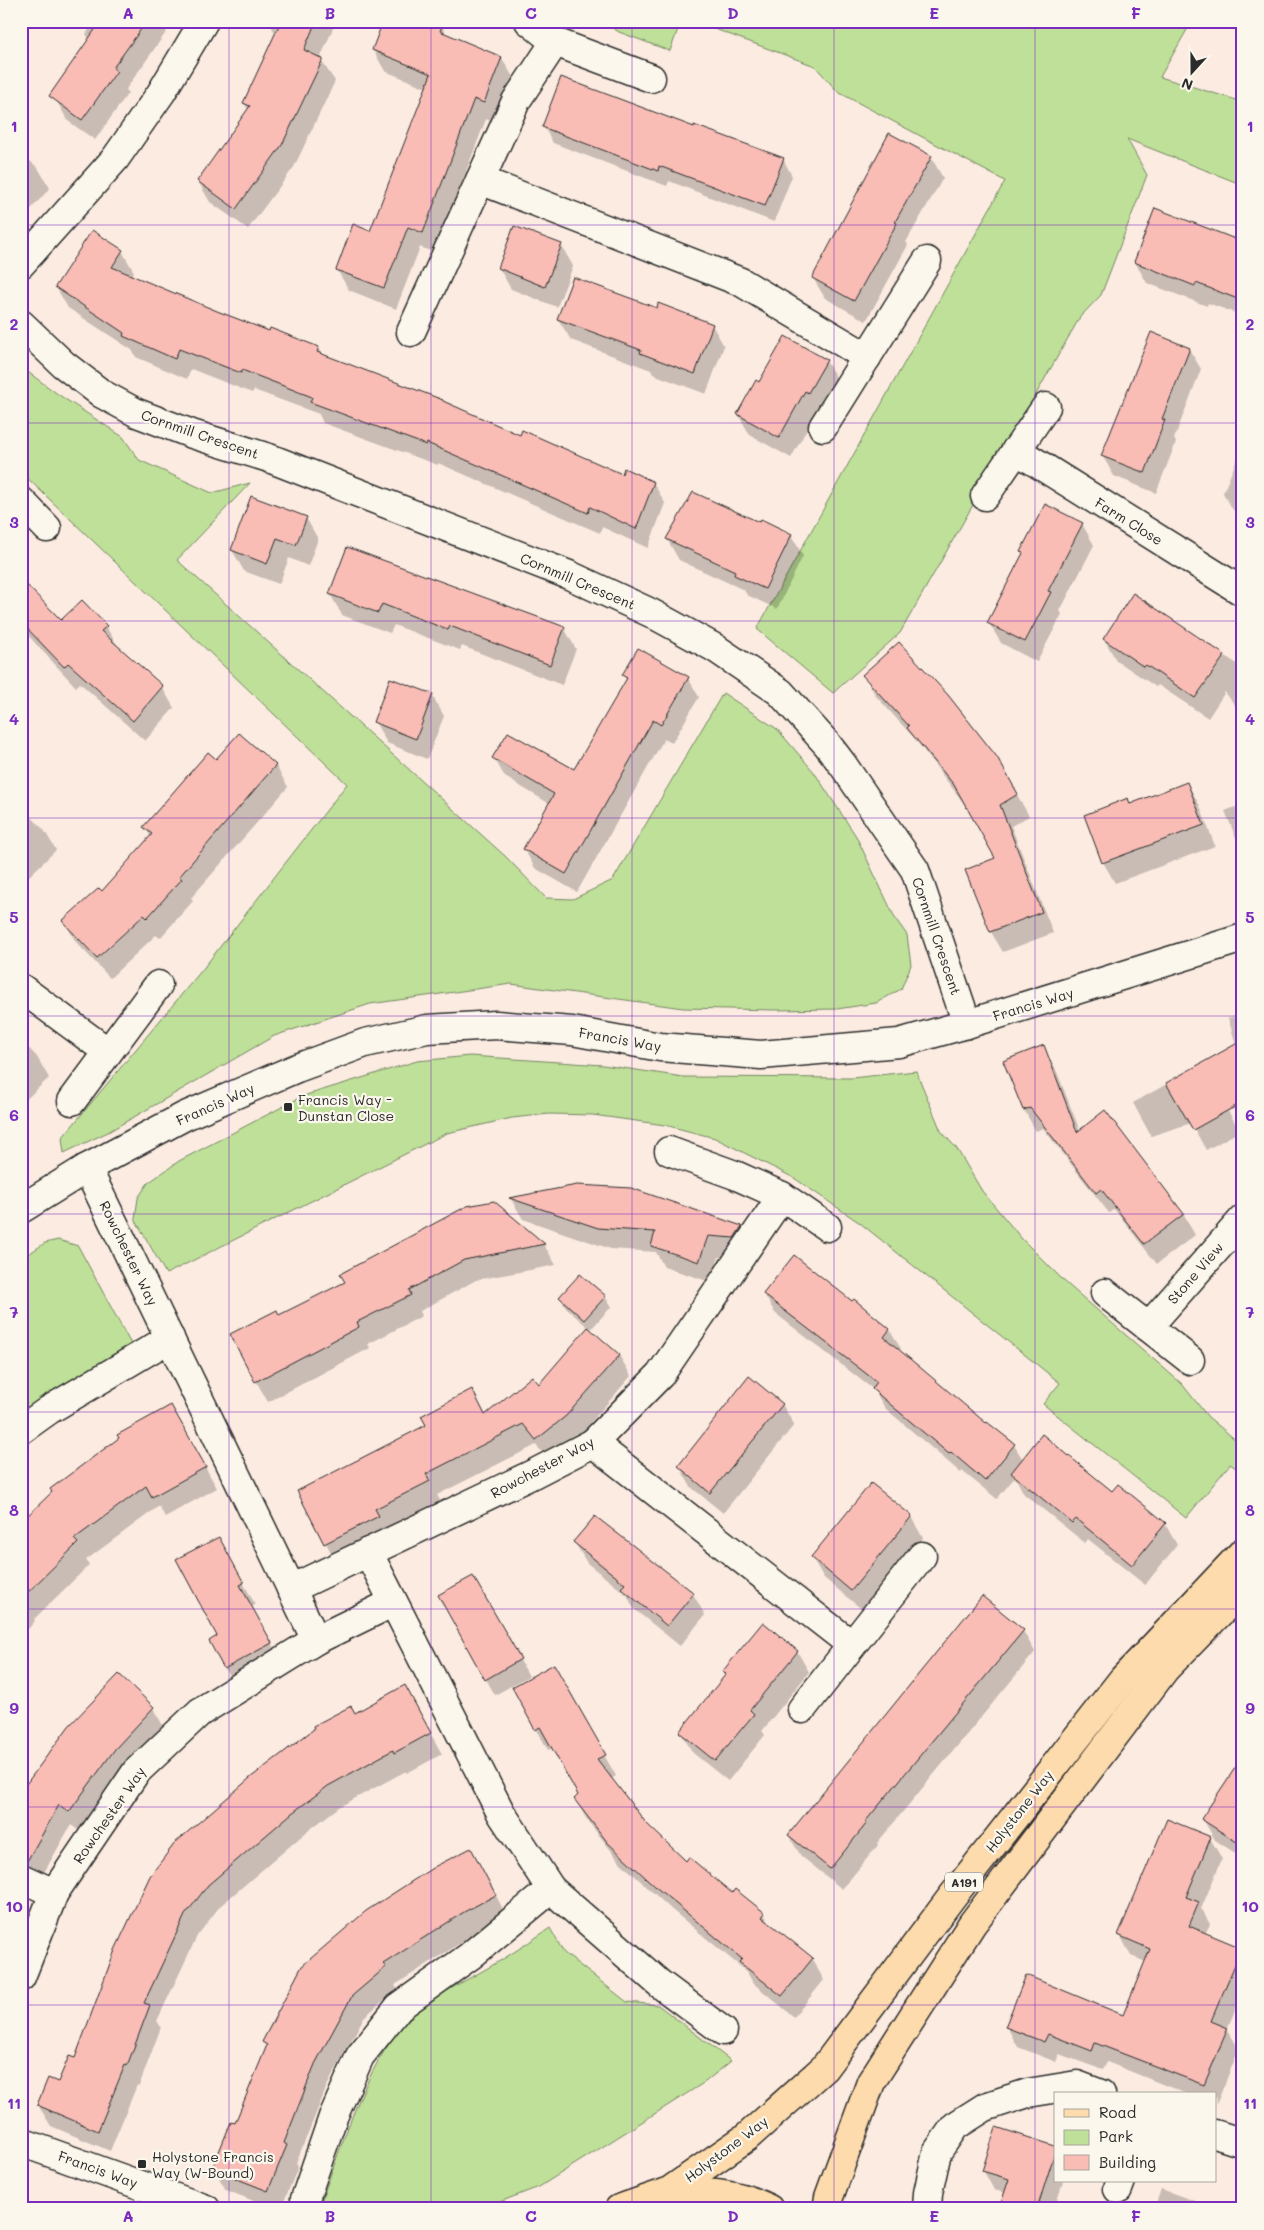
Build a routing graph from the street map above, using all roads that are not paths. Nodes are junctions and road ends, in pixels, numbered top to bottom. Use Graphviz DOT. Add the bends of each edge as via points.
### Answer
graph roads {
  1 [pos="204,21"];
  2 [pos="529,21"];
  3 [pos="555,42"];
  4 [pos="651,78"];
  5 [pos="480,180"];
  6 [pos="927,261"];
  7 [pos="21,264"];
  8 [pos="21,324"];
  9 [pos="411,332"];
  10 [pos="867,357"];
  11 [pos="1046,407"];
  12 [pos="823,427"];
  13 [pos="1016,450"];
  14 [pos="985,496"];
  15 [pos="21,501"];
  16 [pos="47,528"];
  17 [pos="1243,592"];
  18 [pos="1243,938"];
  19 [pos="158,985"];
  20 [pos="21,988"];
  21 [pos="967,1024"];
  22 [pos="108,1052"];
  23 [pos="72,1101"];
  24 [pos="669,1152"];
  25 [pos="87,1168"];
  26 [pos="782,1196"];
  27 [pos="21,1209"];
  28 [pos="1243,1219"];
  29 [pos="827,1227"];
  30 [pos="1105,1293"];
  31 [pos="1148,1327"];
  32 [pos="170,1338"];
  33 [pos="1190,1360"];
  34 [pos="21,1430"];
  35 [pos="593,1443"];
  36 [pos="368,1552"];
  37 [pos="1243,1552"];
  38 [pos="922,1556"];
  39 [pos="291,1589"];
  40 [pos="1243,1589"];
  41 [pos="392,1603"];
  42 [pos="316,1640"];
  43 [pos="852,1645"];
  44 [pos="802,1709"];
  45 [pos="21,1878"];
  46 [pos="551,1889"];
  47 [pos="54,1894"];
  48 [pos="21,1977"];
  49 [pos="723,2031"];
  50 [pos="1089,2089"];
  51 [pos="1216,2134"];
  52 [pos="21,2142"];
  53 [pos="1243,2143"];
  54 [pos="668,2192"];
  55 [pos="305,2199"];
  56 [pos="172,2203"];
  57 [pos="206,2209"];
  58 [pos="619,2209"];
  59 [pos="769,2209"];
  60 [pos="827,2209"];
  61 [pos="927,2209"];
  1 -- 7 [label="street" via="161,93 115,159"];
  2 -- 3 [label="street"];
  3 -- 4 [label="street"];
  3 -- 5 [label="street" via="516,101"];
  5 -- 9 [label="street"];
  5 -- 10 [label="street" via="741,282"];
  6 -- 10 [label="street"];
  8 -- 21 [label="street, Cornmill Crescent" via="102,394 137,412 278,462 569,575 699,639 780,692 843,764 915,870"];
  10 -- 12 [label="street"];
  11 -- 13 [label="street"];
  13 -- 14 [label="street"];
  13 -- 17 [label="street, Farm Close"];
  15 -- 16 [label="street"];
  18 -- 21 [label="street, Francis Way"];
  19 -- 22 [label="street"];
  20 -- 22 [label="street"];
  21 -- 25 [label="street, Francis Way" via="899,1043 761,1055 660,1047 572,1031 496,1025 427,1029 365,1043 296,1068 185,1116"];
  22 -- 23 [label="street"];
  24 -- 26 [label="street"];
  25 -- 27 [label="street, Francis Way"];
  25 -- 32 [label="street, Rowchester Way"];
  26 -- 29 [label="street"];
  26 -- 35 [label="street, Rowchester Way" via="660,1375"];
  28 -- 31 [label="street, Stone View"];
  30 -- 31 [label="street"];
  31 -- 33 [label="street"];
  32 -- 34 [label="street"];
  32 -- 39 [label="street, Rowchester Way"];
  35 -- 36 [label="street, Rowchester Way"];
  35 -- 43 [label="street"];
  36 -- 39 [label="street, Rowchester Way"];
  36 -- 41 [label="street"];
  37 -- 54 [label="main road, Holystone Way / A191" via="1123,1679 951,1898 824,2068 747,2137"];
  38 -- 43 [label="street"];
  39 -- 42 [label="street, Rowchester Way"];
  40 -- 60 [label="main road, A191" via="1165,1669 972,1924 872,2082"];
  41 -- 42 [label="street, Rowchester Way"];
  41 -- 46 [label="street" via="501,1813"];
  42 -- 47 [label="street, Rowchester Way" via="200,1712 136,1772"];
  43 -- 44 [label="street"];
  45 -- 47 [label="street"];
  46 -- 49 [label="street" via="660,1984"];
  46 -- 55 [label="street" via="470,1956 399,2007 360,2056 333,2117"];
  47 -- 48 [label="street, Rowchester Way"];
  50 -- 61 [label="street" via="1028,2093 985,2107 955,2126 937,2152"];
  51 -- 53 [label="street"];
  52 -- 56 [label="street, Francis Way"];
  54 -- 58 [label="main road, Holystone Way / A191"];
  54 -- 59 [label="main road, Holystone Way / A191" via="710,2191 751,2200"];
  56 -- 57 [label="street, Francis Way"];
}
